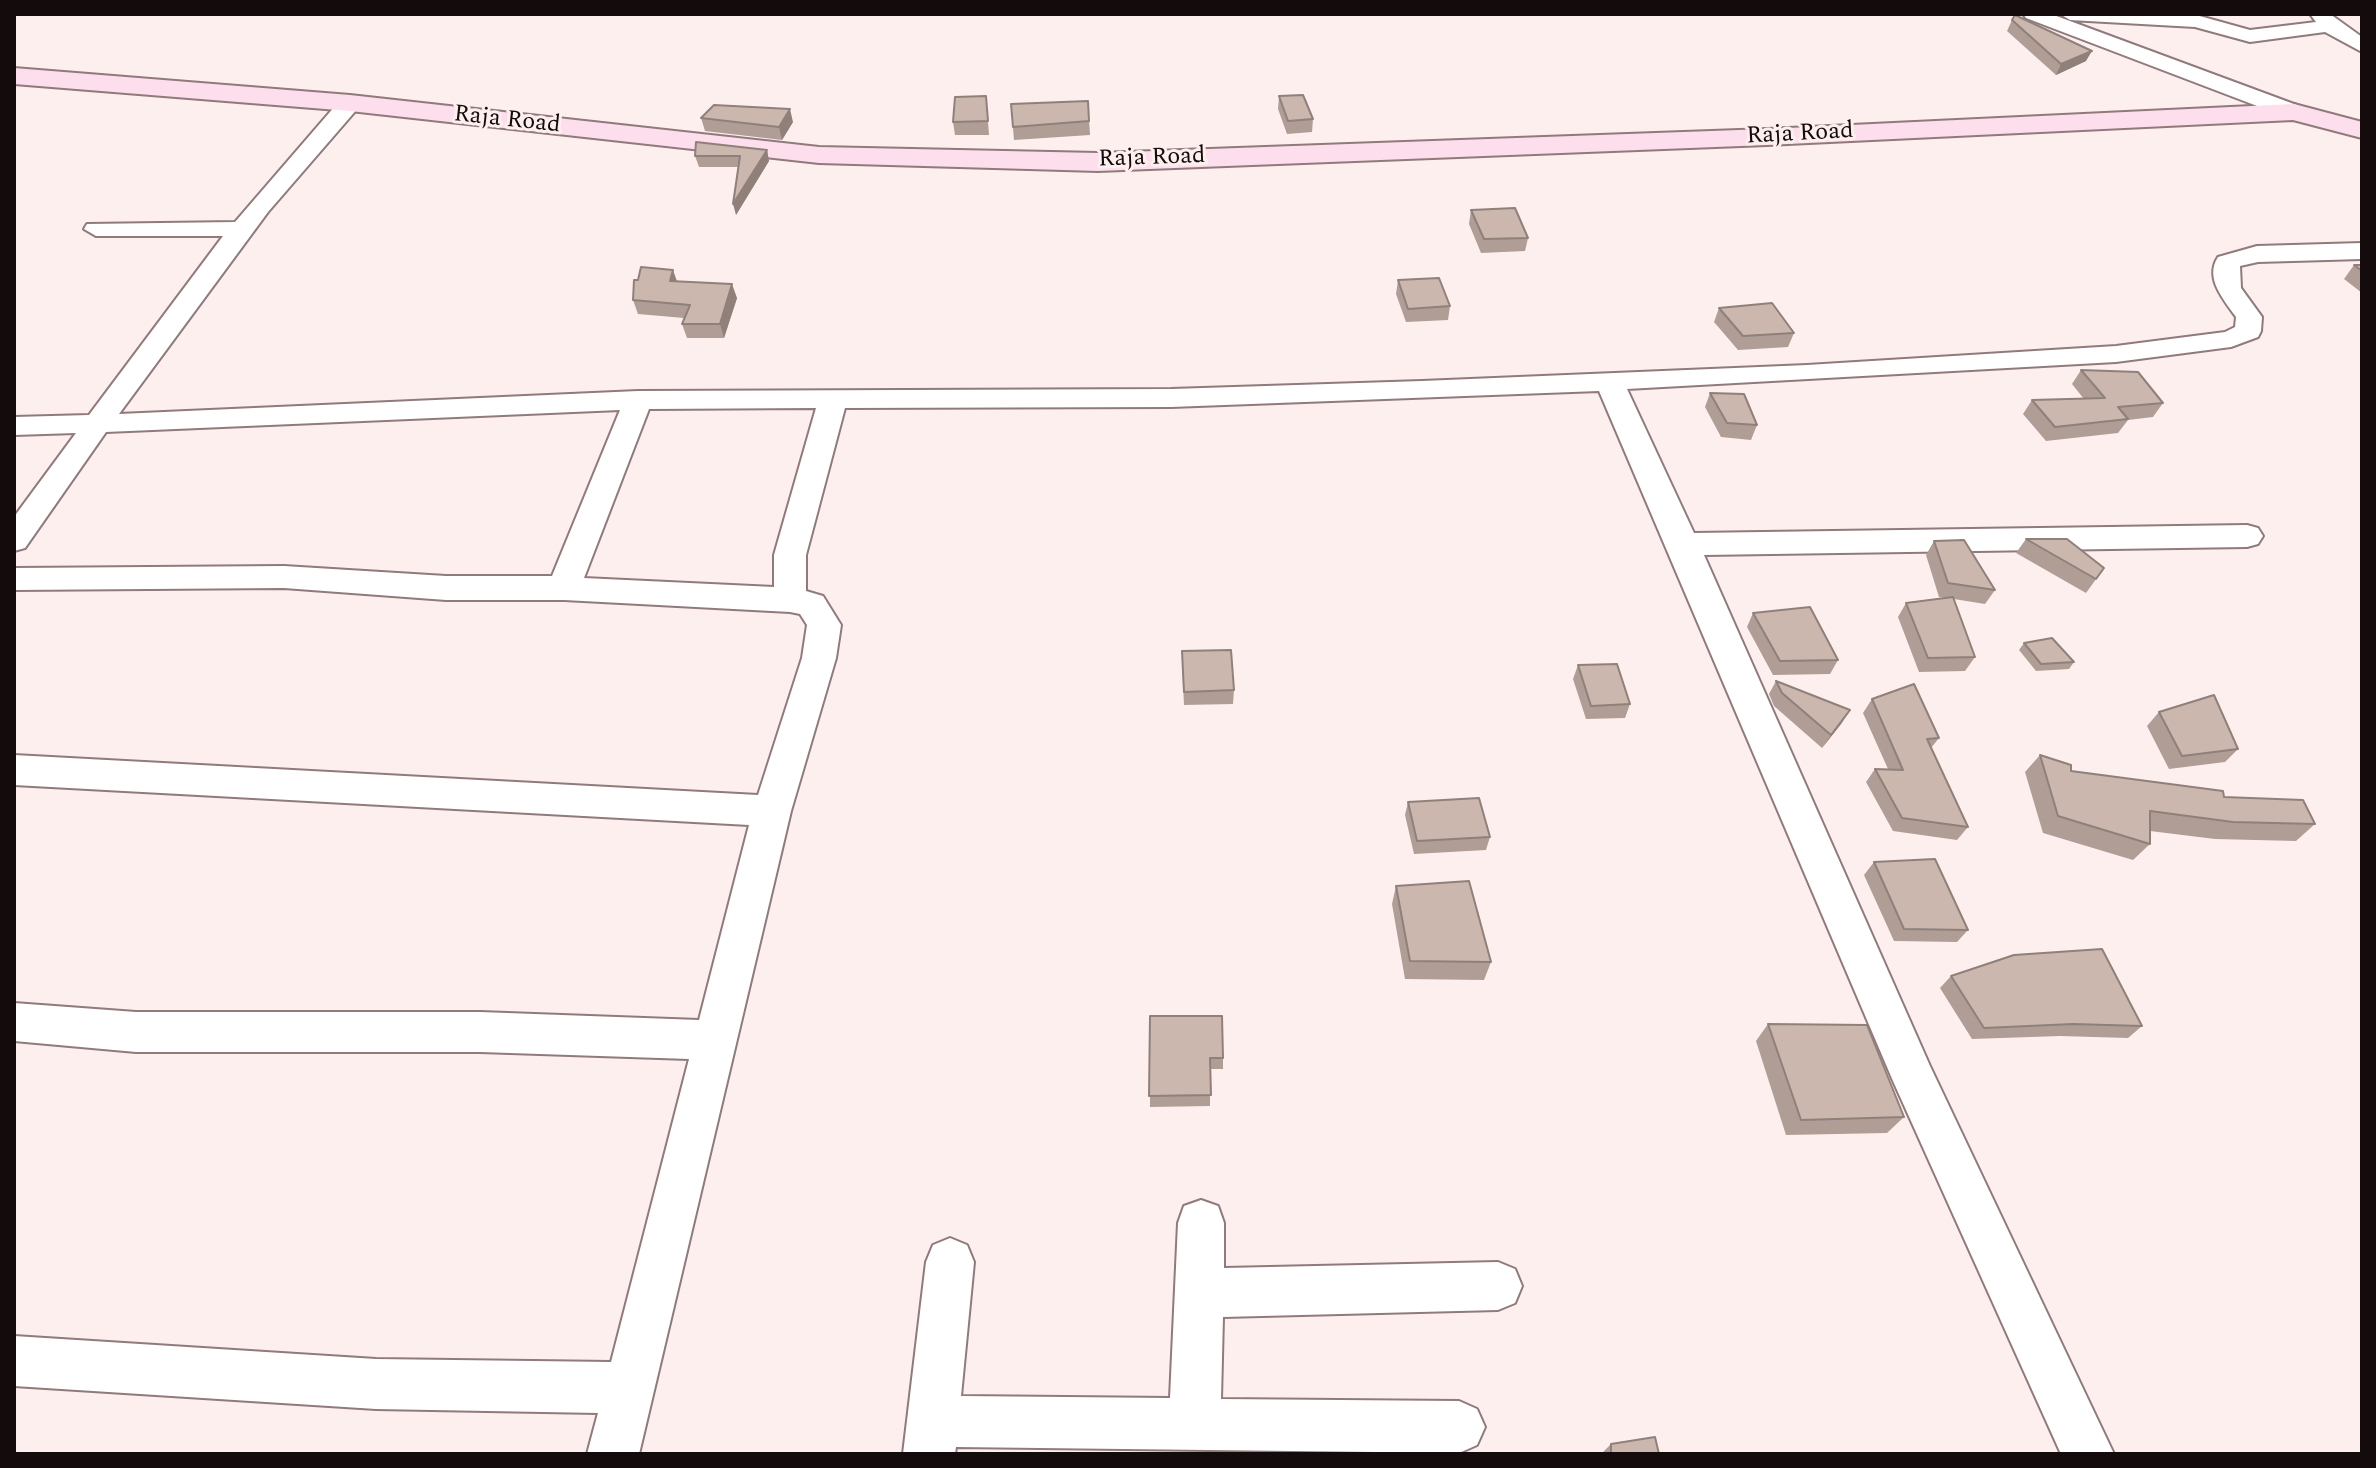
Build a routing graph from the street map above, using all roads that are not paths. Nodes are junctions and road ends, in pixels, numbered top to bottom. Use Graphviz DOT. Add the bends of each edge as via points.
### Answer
graph roads {
  1 [pos="2033,14"];
  2 [pos="2070,14"];
  3 [pos="2324,20"];
  4 [pos="2362,46"];
  5 [pos="14,76"];
  6 [pos="350,103"];
  7 [pos="2294,112"];
  8 [pos="2362,130"];
  9 [pos="96,229"];
  10 [pos="243,229"];
  11 [pos="2362,251"];
  12 [pos="1609,381"];
  13 [pos="833,398"];
  14 [pos="638,400"];
  15 [pos="100,423"];
  16 [pos="14,426"];
  17 [pos="2247,536"];
  18 [pos="14,540"];
  19 [pos="1683,544"];
  20 [pos="14,579"];
  21 [pos="564,588"];
  22 [pos="790,600"];
  23 [pos="14,770"];
  24 [pos="772,811"];
  25 [pos="14,1022"];
  26 [pos="714,1040"];
  27 [pos="1201,1223"];
  28 [pos="950,1262"];
  29 [pos="1498,1286"];
  30 [pos="1199,1293"];
  31 [pos="14,1361"];
  32 [pos="627,1388"];
  33 [pos="1195,1424"];
  34 [pos="1459,1427"];
  35 [pos="930,1437"];
  36 [pos="613,1454"];
  37 [pos="2088,1454"];
  1 -- 7 [label="street"];
  2 -- 3 [label="street" via="2196,21 2250,36"];
  3 -- 4 [label="street"];
  5 -- 6 [label="street, Raja Road"];
  6 -- 7 [label="street, Raja Road" via="819,155 1098,162"];
  6 -- 10 [label="street"];
  7 -- 8 [label="street, Raja Road"];
  9 -- 10 [label="street"];
  10 -- 15 [label="street"];
  11 -- 12 [label="street" via="2257,254 2227,262 2228,288 2249,317 2248,331 2231,339 2116,354"];
  12 -- 13 [label="street" via="1171,398"];
  12 -- 19 [label="street"];
  13 -- 14 [label="street"];
  13 -- 22 [label="street" via="790,555"];
  14 -- 15 [label="street"];
  14 -- 21 [label="street"];
  15 -- 16 [label="street"];
  15 -- 18 [label="street"];
  17 -- 19 [label="street"];
  19 -- 37 [label="street" via="1915,1081"];
  20 -- 21 [label="street" via="284,577 446,588"];
  21 -- 22 [label="street"];
  22 -- 24 [label="street" via="811,604 824,625 819,658"];
  23 -- 24 [label="street" via="278,780 507,799"];
  24 -- 26 [label="street"];
  25 -- 26 [label="street" via="136,1032 480,1032"];
  26 -- 32 [label="street"];
  27 -- 30 [label="street"];
  28 -- 35 [label="street"];
  29 -- 30 [label="street"];
  30 -- 33 [label="street"];
  31 -- 32 [label="street" via="376,1384"];
  32 -- 36 [label="street"];
  33 -- 34 [label="street"];
  33 -- 35 [label="street"];
}
